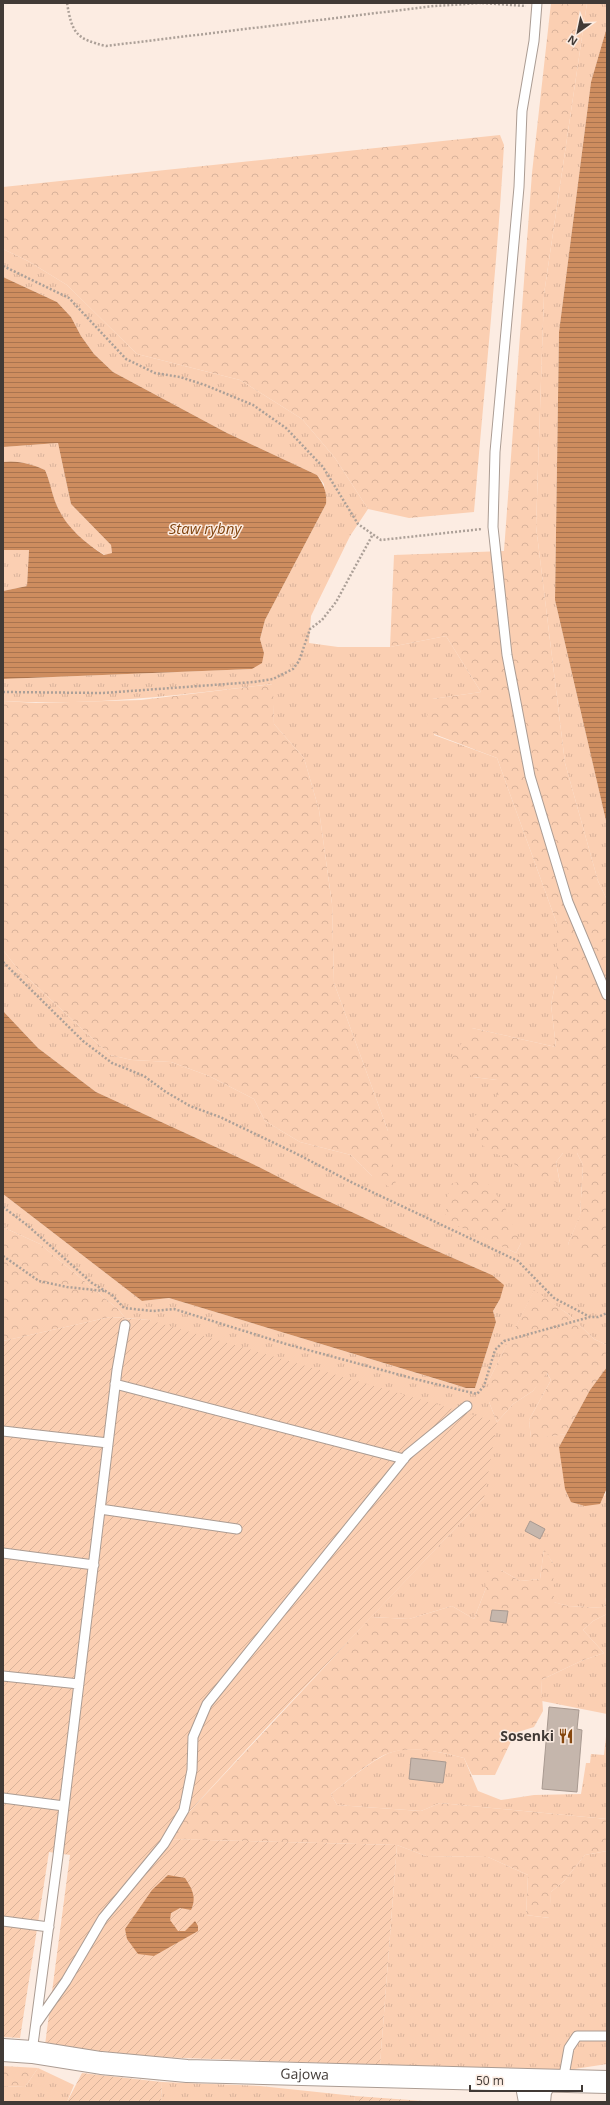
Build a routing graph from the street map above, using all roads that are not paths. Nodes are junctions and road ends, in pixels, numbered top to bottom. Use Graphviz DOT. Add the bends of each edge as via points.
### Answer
graph roads {
  1 [pos="537,5"];
  2 [pos="607,995"];
  3 [pos="125,1324"];
  4 [pos="115,1384"];
  5 [pos="467,1406"];
  6 [pos="3,1430"];
  7 [pos="108,1443"];
  8 [pos="404,1459"];
  9 [pos="100,1509"];
  10 [pos="236,1529"];
  11 [pos="3,1553"];
  12 [pos="94,1565"];
  13 [pos="3,1676"];
  14 [pos="79,1684"];
  15 [pos="3,1798"];
  16 [pos="64,1806"];
  17 [pos="3,1921"];
  18 [pos="49,1927"];
  19 [pos="36,2024"];
  20 [pos="607,2036"];
  21 [pos="3,2050"];
  22 [pos="32,2052"];
  23 [pos="524,2081"];
  24 [pos="555,2081"];
  25 [pos="607,2082"];
  26 [pos="528,2102"];
  27 [pos="540,2102"];
  1 -- 2 [label="lane" via="534,41 522,111 519,187 495,445 493,527 507,655 530,776 568,902"];
  3 -- 4 [label="lane"];
  4 -- 7 [label="lane"];
  4 -- 8 [label="lane"];
  5 -- 8 [label="lane"];
  6 -- 7 [label="lane"];
  7 -- 9 [label="lane"];
  8 -- 19 [label="lane" via="207,1704 193,1737 192,1770 184,1810 164,1844 103,1918 66,1981"];
  9 -- 10 [label="lane"];
  9 -- 12 [label="lane"];
  11 -- 12 [label="lane"];
  12 -- 14 [label="lane"];
  13 -- 14 [label="lane"];
  14 -- 16 [label="lane"];
  15 -- 16 [label="lane"];
  16 -- 18 [label="lane"];
  17 -- 18 [label="lane"];
  18 -- 19 [label="lane"];
  19 -- 22 [label="lane"];
  20 -- 24 [label="lane" via="577,2036"];
  21 -- 22 [label="street, Gajowa"];
  22 -- 23 [label="street, Gajowa" via="101,2063 187,2071"];
  23 -- 24 [label="street, Gajowa"];
  23 -- 26 [label="street"];
  24 -- 25 [label="street, Gajowa"];
  24 -- 27 [label="street" via="542,2092"];
}
